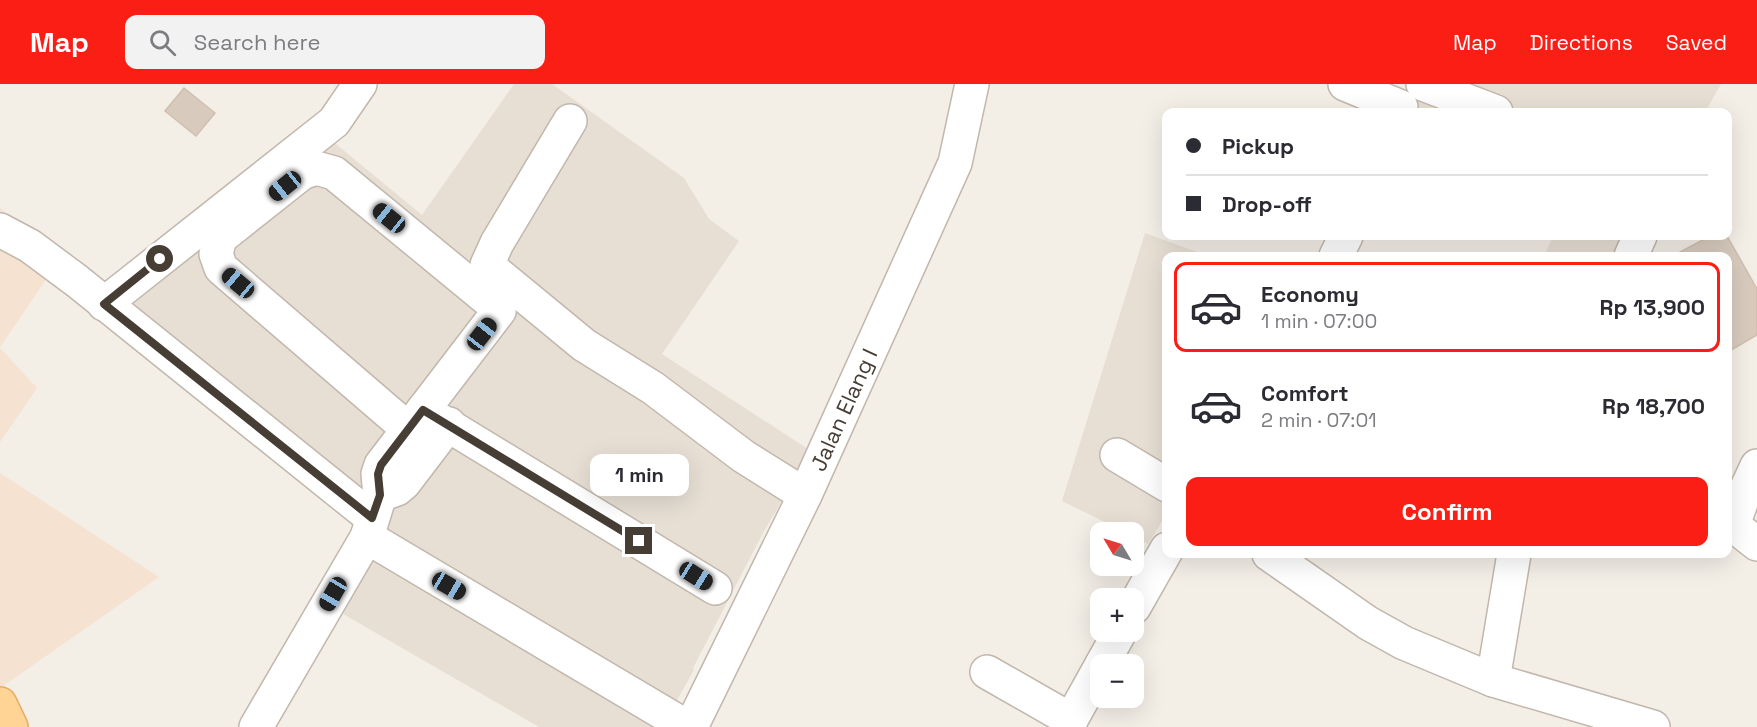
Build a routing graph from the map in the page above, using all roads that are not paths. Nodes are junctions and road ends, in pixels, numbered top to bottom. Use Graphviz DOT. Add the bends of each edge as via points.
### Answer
graph roads {
  1 [pos="360,84"];
  2 [pos="972,84"];
  3 [pos="1346,84"];
  4 [pos="1420,94"];
  5 [pos="1479,108"];
  6 [pos="570,121"];
  7 [pos="0,230"];
  8 [pos="104,304"];
  9 [pos="427,421"];
  10 [pos="1117,455"];
  11 [pos="1757,466"];
  12 [pos="1162,482"];
  13 [pos="805,495"];
  14 [pos="373,517"];
  15 [pos="1757,544"];
  16 [pos="1162,558"];
  17 [pos="1275,558"];
  18 [pos="1513,558"];
  19 [pos="715,588"];
  20 [pos="1144,589"];
  21 [pos="987,672"];
  22 [pos="1493,680"];
  23 [pos="1090,685"];
  24 [pos="0,704"];
  25 [pos="1069,724"];
  26 [pos="11,727"];
  27 [pos="256,727"];
  28 [pos="689,727"];
  29 [pos="1653,727"];
  1 -- 8 [label="street" via="334,122"];
  2 -- 13 [label="street, Jalan Elang I" via="955,163"];
  3 -- 4 [label="street"];
  4 -- 5 [label="street"];
  6 -- 13 [label="street" via="487,265 584,345"];
  7 -- 8 [label="street" via="30,246"];
  8 -- 14 [label="street"];
  9 -- 9 [label="street" via="497,315 497,307 334,173 316,168 302,172 220,238 216,254 221,268"];
  9 -- 14 [label="street" via="381,465"];
  9 -- 19 [label="street"];
  10 -- 12 [label="street"];
  11 -- 15 [label="street" via="1733,525"];
  13 -- 28 [label="street, Jalan Elang I"];
  14 -- 27 [label="street"];
  14 -- 28 [label="street"];
  16 -- 20 [label="street"];
  17 -- 22 [label="street" via="1385,633"];
  18 -- 22 [label="street"];
  21 -- 25 [label="street"];
  22 -- 29 [label="street"];
  23 -- 25 [label="street"];
  24 -- 26 [label="main road"];
}
